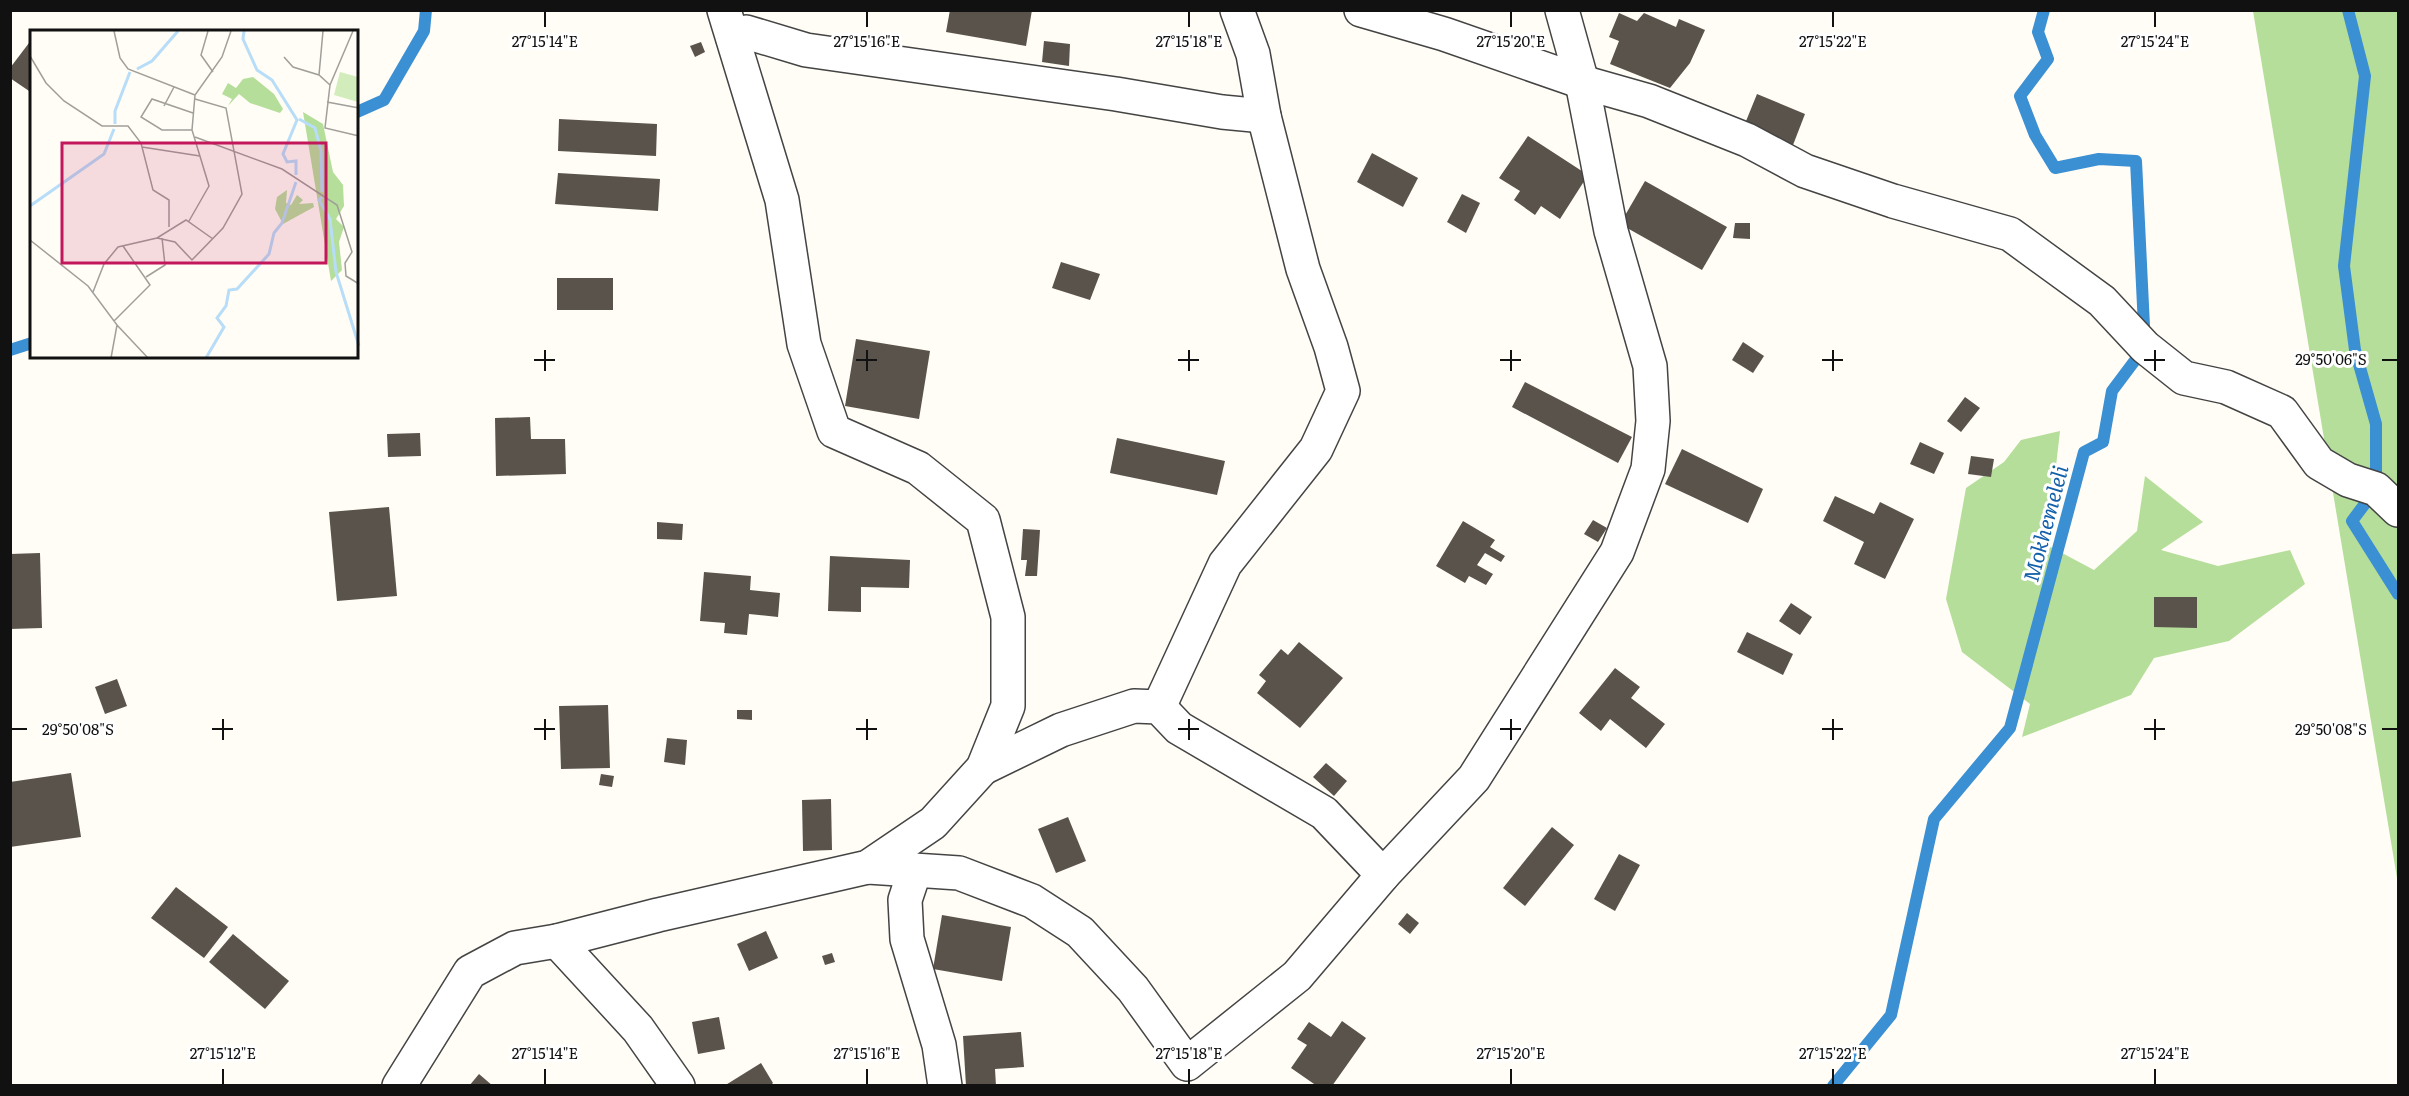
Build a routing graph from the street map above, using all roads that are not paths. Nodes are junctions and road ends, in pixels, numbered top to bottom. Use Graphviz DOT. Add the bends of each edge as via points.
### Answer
graph roads {
  1 [pos="1237,10"];
  2 [pos="1361,10"];
  3 [pos="1562,10"];
  4 [pos="728,24"];
  5 [pos="1582,82"];
  6 [pos="1263,116"];
  7 [pos="2398,510"];
  8 [pos="1159,707"];
  9 [pos="983,768"];
  10 [pos="868,867"];
  11 [pos="915,870"];
  12 [pos="1383,875"];
  13 [pos="556,941"];
  14 [pos="399,1086"];
  15 [pos="678,1086"];
  16 [pos="945,1086"];
  1 -- 6 [label="street" via="1252,54"];
  2 -- 5 [label="street"];
  3 -- 5 [label="street"];
  4 -- 6 [label="street" via="806,50"];
  4 -- 9 [label="street" via="782,200 804,344 834,431 918,468 983,520 1008,617 1008,706"];
  5 -- 7 [label="street" via="1649,101 1747,140 1805,171 2010,234 2102,301 2145,347 2184,378 2226,387 2282,412 2319,463 2348,480 2376,489"];
  5 -- 12 [label="street" via="1611,231 1650,366 1653,421 1648,468 1617,552 1474,778"];
  6 -- 8 [label="street" via="1303,269 1343,391 1316,449 1225,564"];
  8 -- 9 [label="street" via="1134,706 1061,730"];
  8 -- 12 [label="street" via="1179,728 1324,813"];
  9 -- 10 [label="street" via="933,824"];
  10 -- 11 [label="street"];
  10 -- 13 [label="street"];
  11 -- 12 [label="street" via="959,873 1032,901 1080,932 1132,989 1187,1064 1297,976"];
  11 -- 16 [label="street" via="905,900 907,939 939,1045"];
  13 -- 14 [label="street" via="515,948 470,972"];
  13 -- 15 [label="street" via="638,1029"];
}
